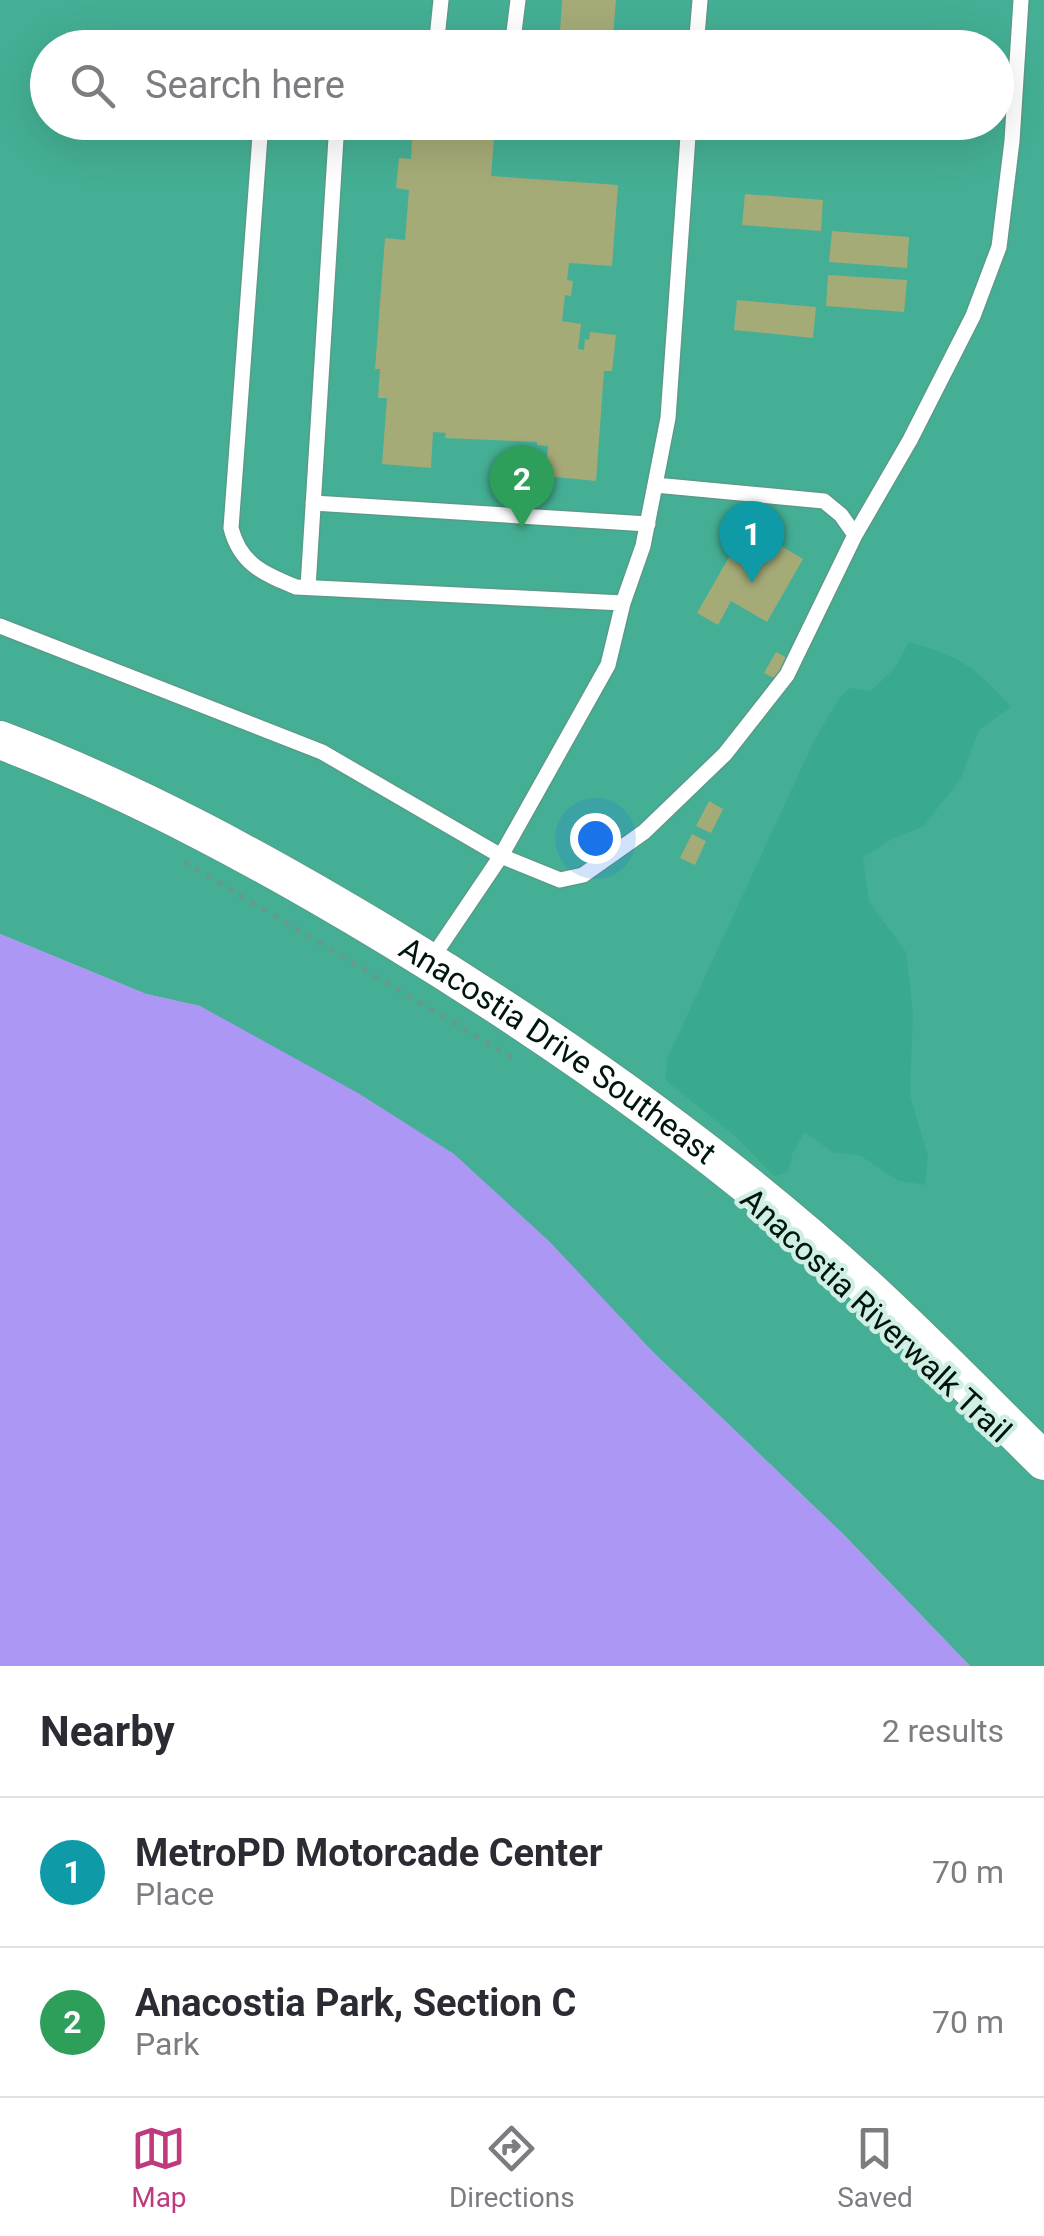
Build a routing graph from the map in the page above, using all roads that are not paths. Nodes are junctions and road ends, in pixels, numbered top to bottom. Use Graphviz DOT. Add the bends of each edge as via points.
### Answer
graph roads {
  1 [pos="440,0"];
  2 [pos="518,0"];
  3 [pos="700,0"];
  4 [pos="1021,0"];
  5 [pos="438,30"];
  6 [pos="514,30"];
  7 [pos="698,30"];
  8 [pos="1014,110"];
  9 [pos="260,140"];
  10 [pos="336,140"];
  11 [pos="688,140"];
  12 [pos="1012,140"];
  13 [pos="655,485"];
  14 [pos="313,503"];
  15 [pos="648,524"];
  16 [pos="855,536"];
  17 [pos="308,587"];
  18 [pos="623,602"];
  19 [pos="0,626"];
  20 [pos="0,740"];
  21 [pos="501,856"];
  22 [pos="430,961"];
  23 [pos="1044,1461"];
  1 -- 5 [label="lane"];
  2 -- 6 [label="lane"];
  3 -- 7 [label="lane"];
  4 -- 8 [label="lane"];
  9 -- 17 [label="lane" via="231,528 253,568"];
  10 -- 14 [label="lane"];
  11 -- 13 [label="lane" via="668,418"];
  12 -- 16 [label="lane" via="1000,247 973,316"];
  13 -- 15 [label="lane"];
  13 -- 16 [label="lane" via="824,500"];
  14 -- 15 [label="lane"];
  14 -- 17 [label="lane"];
  15 -- 18 [label="lane"];
  16 -- 21 [label="lane" via="786,674 726,754 644,832 583,875 560,880"];
  17 -- 18 [label="lane"];
  18 -- 21 [label="lane" via="608,665"];
  19 -- 21 [label="lane" via="322,752"];
  20 -- 22 [label="street, Anacostia Drive Southeast" via="146,802"];
  21 -- 22 [label="lane"];
  22 -- 23 [label="street, Anacostia Drive Southeast" via="572,1053 776,1208"];
}
